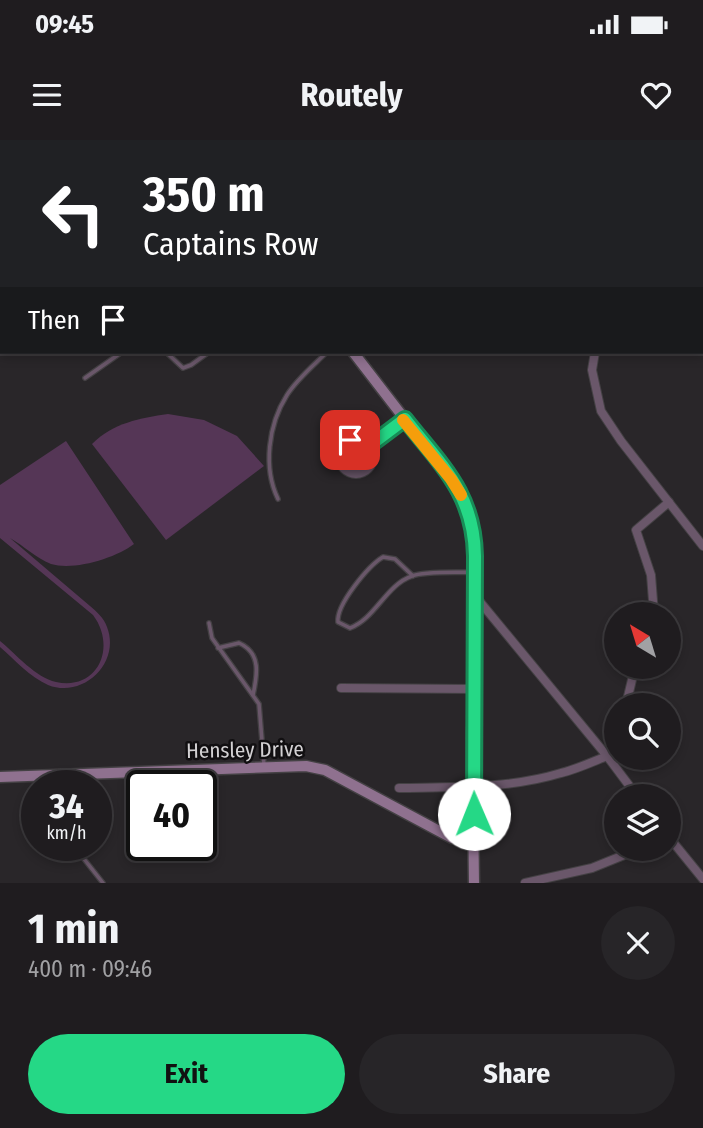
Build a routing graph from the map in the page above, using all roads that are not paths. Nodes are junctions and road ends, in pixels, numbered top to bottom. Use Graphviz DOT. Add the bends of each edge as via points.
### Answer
graph roads {
  1 [pos="119,354"];
  2 [pos="168,354"];
  3 [pos="206,354"];
  4 [pos="325,354"];
  5 [pos="355,354"];
  6 [pos="594,354"];
  7 [pos="85,378"];
  8 [pos="405,419"];
  9 [pos="369,446"];
  10 [pos="278,499"];
  11 [pos="669,502"];
  12 [pos="703,546"];
  13 [pos="475,571"];
  14 [pos="413,576"];
  15 [pos="476,597"];
  16 [pos="653,602"];
  17 [pos="209,623"];
  18 [pos="218,648"];
  19 [pos="341,688"];
  20 [pos="475,689"];
  21 [pos="253,695"];
  22 [pos="604,752"];
  23 [pos="604,757"];
  24 [pos="265,767"];
  25 [pos="0,777"];
  26 [pos="399,788"];
  27 [pos="473,788"];
  28 [pos="474,841"];
  29 [pos="681,851"];
  30 [pos="86,861"];
  31 [pos="609,861"];
  32 [pos="702,875"];
  33 [pos="103,883"];
  34 [pos="474,883"];
  35 [pos="525,883"];
  1 -- 7 [label="lane"];
  2 -- 3 [label="lane" via="183,368"];
  4 -- 10 [label="lane" via="293,387 276,417 269,463"];
  5 -- 8 [label="street"];
  6 -- 11 [label="street" via="592,370 601,411"];
  8 -- 9 [label="street"];
  8 -- 13 [label="street" via="468,508"];
  9 -- 9 [label="street" via="356,439 345,443 338,452 343,469 358,474 368,469 373,459"];
  11 -- 12 [label="street"];
  11 -- 16 [label="street" via="636,530 651,575"];
  13 -- 14 [label="lane"];
  13 -- 15 [label="street"];
  14 -- 14 [label="lane" via="395,559 383,557 373,563 339,609 338,622 357,626 386,595"];
  15 -- 20 [label="street"];
  15 -- 22 [label="street"];
  17 -- 18 [label="lane"];
  18 -- 21 [label="lane"];
  18 -- 21 [label="lane" via="239,643 253,654 257,665"];
  19 -- 20 [label="street"];
  20 -- 27 [label="street"];
  21 -- 24 [label="lane" via="262,720"];
  23 -- 27 [label="street" via="544,778"];
  24 -- 25 [label="street, Hensley Drive"];
  24 -- 28 [label="street, Hensley Drive" via="325,770 452,838"];
  26 -- 27 [label="street"];
  27 -- 28 [label="street"];
  28 -- 34 [label="street"];
  29 -- 32 [label="street"];
  30 -- 33 [label="lane"];
  31 -- 35 [label="street"];
}
